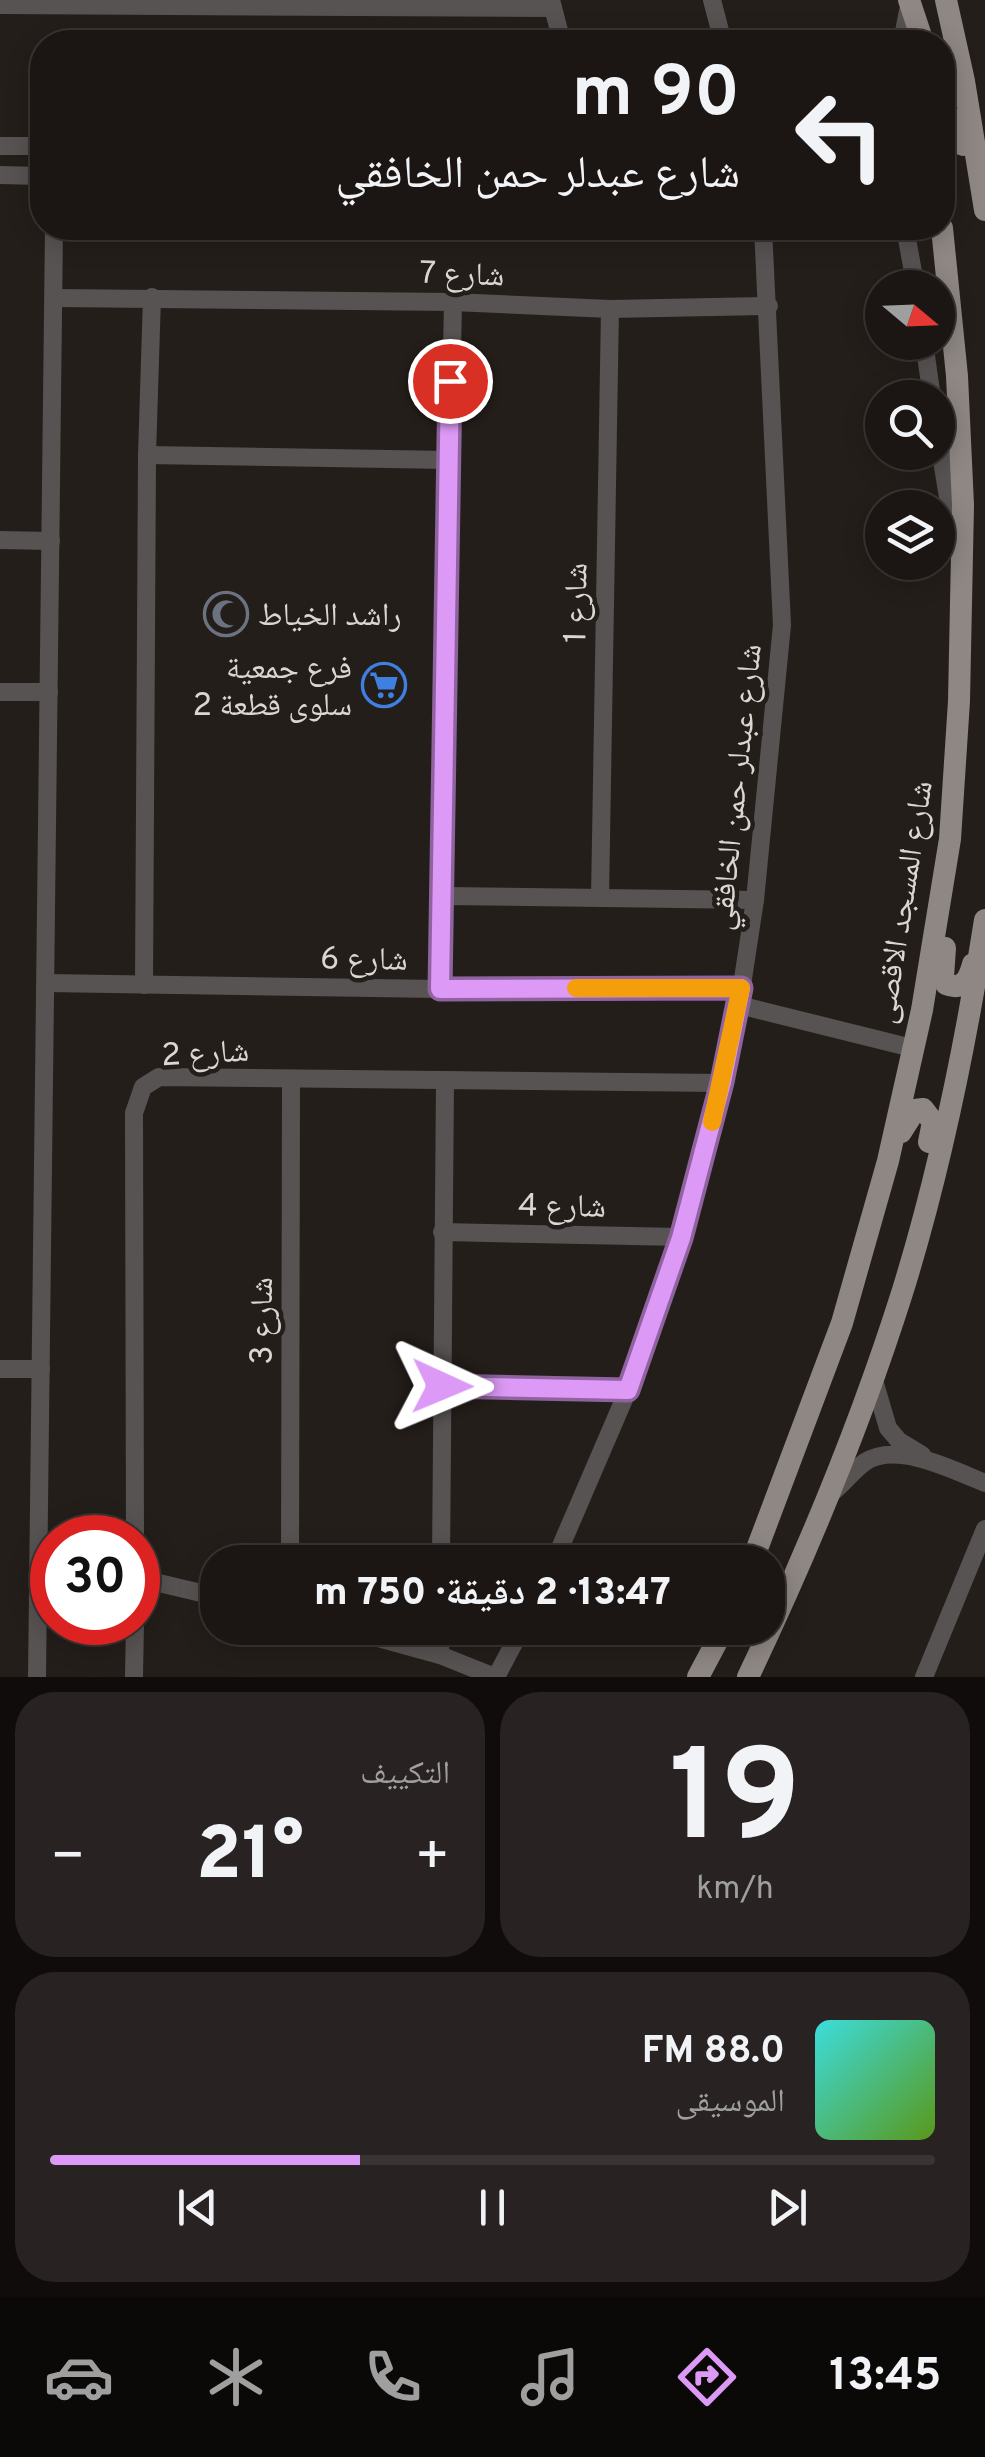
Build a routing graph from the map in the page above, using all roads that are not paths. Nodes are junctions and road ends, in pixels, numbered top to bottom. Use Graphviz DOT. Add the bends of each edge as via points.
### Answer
graph roads {
  1 [pos="712,0"];
  2 [pos="946,0"];
  3 [pos="552,4"];
  4 [pos="907,4"];
  5 [pos="0,5"];
  6 [pos="403,5"];
  7 [pos="559,30"];
  8 [pos="720,30"];
  9 [pos="904,30"];
  10 [pos="910,30"];
  11 [pos="918,30"];
  12 [pos="953,30"];
  13 [pos="955,40"];
  14 [pos="955,120"];
  15 [pos="0,146"];
  16 [pos="30,146"];
  17 [pos="0,175"];
  18 [pos="30,178"];
  19 [pos="985,207"];
  20 [pos="54,240"];
  21 [pos="764,240"];
  22 [pos="907,240"];
  23 [pos="943,240"];
  24 [pos="913,270"];
  25 [pos="152,296"];
  26 [pos="54,298"];
  27 [pos="452,302"];
  28 [pos="769,306"];
  29 [pos="610,309"];
  30 [pos="147,455"];
  31 [pos="448,460"];
  32 [pos="944,470"];
  33 [pos="0,540"];
  34 [pos="50,541"];
  35 [pos="963,583"];
  36 [pos="0,692"];
  37 [pos="49,692"];
  38 [pos="950,840"];
  39 [pos="442,896"];
  40 [pos="600,898"];
  41 [pos="755,900"];
  42 [pos="984,926"];
  43 [pos="46,983"];
  44 [pos="144,985"];
  45 [pos="440,989"];
  46 [pos="740,996"];
  47 [pos="912,1048"];
  48 [pos="291,1080"];
  49 [pos="445,1082"];
  50 [pos="722,1082"];
  51 [pos="888,1161"];
  52 [pos="442,1232"];
  53 [pos="681,1238"];
  54 [pos="913,1254"];
  55 [pos="0,1369"];
  56 [pos="41,1370"];
  57 [pos="873,1377"];
  58 [pos="442,1386"];
  59 [pos="628,1390"];
  60 [pos="925,1459"];
  61 [pos="985,1483"];
  62 [pos="829,1494"];
  63 [pos="135,1515"];
  64 [pos="985,1529"];
  65 [pos="290,1545"];
  66 [pos="440,1545"];
  67 [pos="561,1545"];
  68 [pos="758,1545"];
  69 [pos="976,1575"];
  70 [pos="160,1583"];
  71 [pos="200,1592"];
  72 [pos="134,1645"];
  73 [pos="404,1645"];
  74 [pos="440,1645"];
  75 [pos="513,1645"];
  76 [pos="716,1645"];
  77 [pos="723,1645"];
  78 [pos="440,1655"];
  79 [pos="37,1677"];
  80 [pos="134,1677"];
  81 [pos="496,1677"];
  82 [pos="698,1677"];
  83 [pos="714,1677"];
  84 [pos="748,1677"];
  85 [pos="924,1677"];
  1 -- 8 [label="street"];
  2 -- 12 [label="main road"];
  3 -- 6 [label="street"];
  3 -- 7 [label="street"];
  4 -- 9 [label="street"];
  4 -- 10 [label="main road"];
  4 -- 11 [label="main road"];
  5 -- 6 [label="street"];
  13 -- 19 [label="main road"];
  14 -- 19 [label="main road"];
  15 -- 16 [label="street"];
  17 -- 18 [label="street"];
  20 -- 26 [label="street"];
  21 -- 28 [label="street, شارع عبدلر حمن الخافقي"];
  22 -- 24 [label="street"];
  23 -- 35 [label="main road, شارع المسجد الاقصى" via="957,376"];
  25 -- 26 [label="street, شارع 7"];
  25 -- 27 [label="street, شارع 7"];
  25 -- 30 [label="street"];
  26 -- 34 [label="street"];
  27 -- 29 [label="street, شارع 7"];
  27 -- 31 [label="street"];
  28 -- 29 [label="street, شارع 7"];
  28 -- 41 [label="street, شارع عبدلر حمن الخافقي" via="782,625"];
  29 -- 40 [label="street, شارع 1"];
  30 -- 31 [label="street"];
  30 -- 44 [label="street"];
  31 -- 39 [label="street"];
  32 -- 35 [label="street"];
  33 -- 34 [label="street"];
  34 -- 37 [label="street"];
  35 -- 38 [label="main road, شارع المسجد الاقصى"];
  36 -- 37 [label="street"];
  37 -- 43 [label="street"];
  38 -- 42 [label="main road" via="946,984 968,979"];
  38 -- 47 [label="main road, شارع المسجد الاقصى"];
  39 -- 40 [label="street"];
  39 -- 45 [label="street"];
  40 -- 41 [label="street"];
  41 -- 46 [label="street, شارع عبدلر حمن الخافقي"];
  42 -- 54 [label="main road"];
  43 -- 44 [label="street, شارع 6"];
  43 -- 56 [label="street"];
  44 -- 45 [label="street, شارع 6"];
  45 -- 46 [label="street, شارع 6"];
  46 -- 47 [label="street, شارع 6"];
  46 -- 50 [label="street, شارع عبدلر حمن الخافقي"];
  47 -- 51 [label="main road, شارع المسجد الاقصى"];
  48 -- 49 [label="street, شارع 2"];
  48 -- 63 [label="street, شارع 2" via="159,1077 143,1087 134,1113"];
  48 -- 65 [label="street, شارع 3"];
  49 -- 50 [label="street, شارع 2"];
  49 -- 52 [label="street"];
  50 -- 53 [label="street, شارع عبدلر حمن الخافقي"];
  51 -- 54 [label="main road" via="908,1117 924,1109 933,1122"];
  51 -- 68 [label="main road, شارع المسجد الاقصى" via="842,1323"];
  52 -- 53 [label="street, شارع 4"];
  52 -- 58 [label="street"];
  53 -- 59 [label="street, شارع عبدلر حمن الخافقي"];
  54 -- 57 [label="main road"];
  55 -- 56 [label="street"];
  56 -- 79 [label="street"];
  57 -- 60 [label="street" via="888,1428"];
  57 -- 62 [label="main road"];
  58 -- 59 [label="street"];
  58 -- 66 [label="street"];
  59 -- 67 [label="street, شارع عبدلر حمن الخافقي"];
  60 -- 61 [label="street"];
  60 -- 62 [label="street" via="876,1457"];
  62 -- 84 [label="main road"];
  64 -- 69 [label="street"];
  69 -- 85 [label="street"];
  70 -- 71 [label="street"];
  72 -- 80 [label="street"];
  73 -- 78 [label="street"];
  74 -- 78 [label="street"];
  75 -- 81 [label="street"];
  76 -- 82 [label="main road"];
  77 -- 83 [label="main road"];
  78 -- 81 [label="street"];
}
